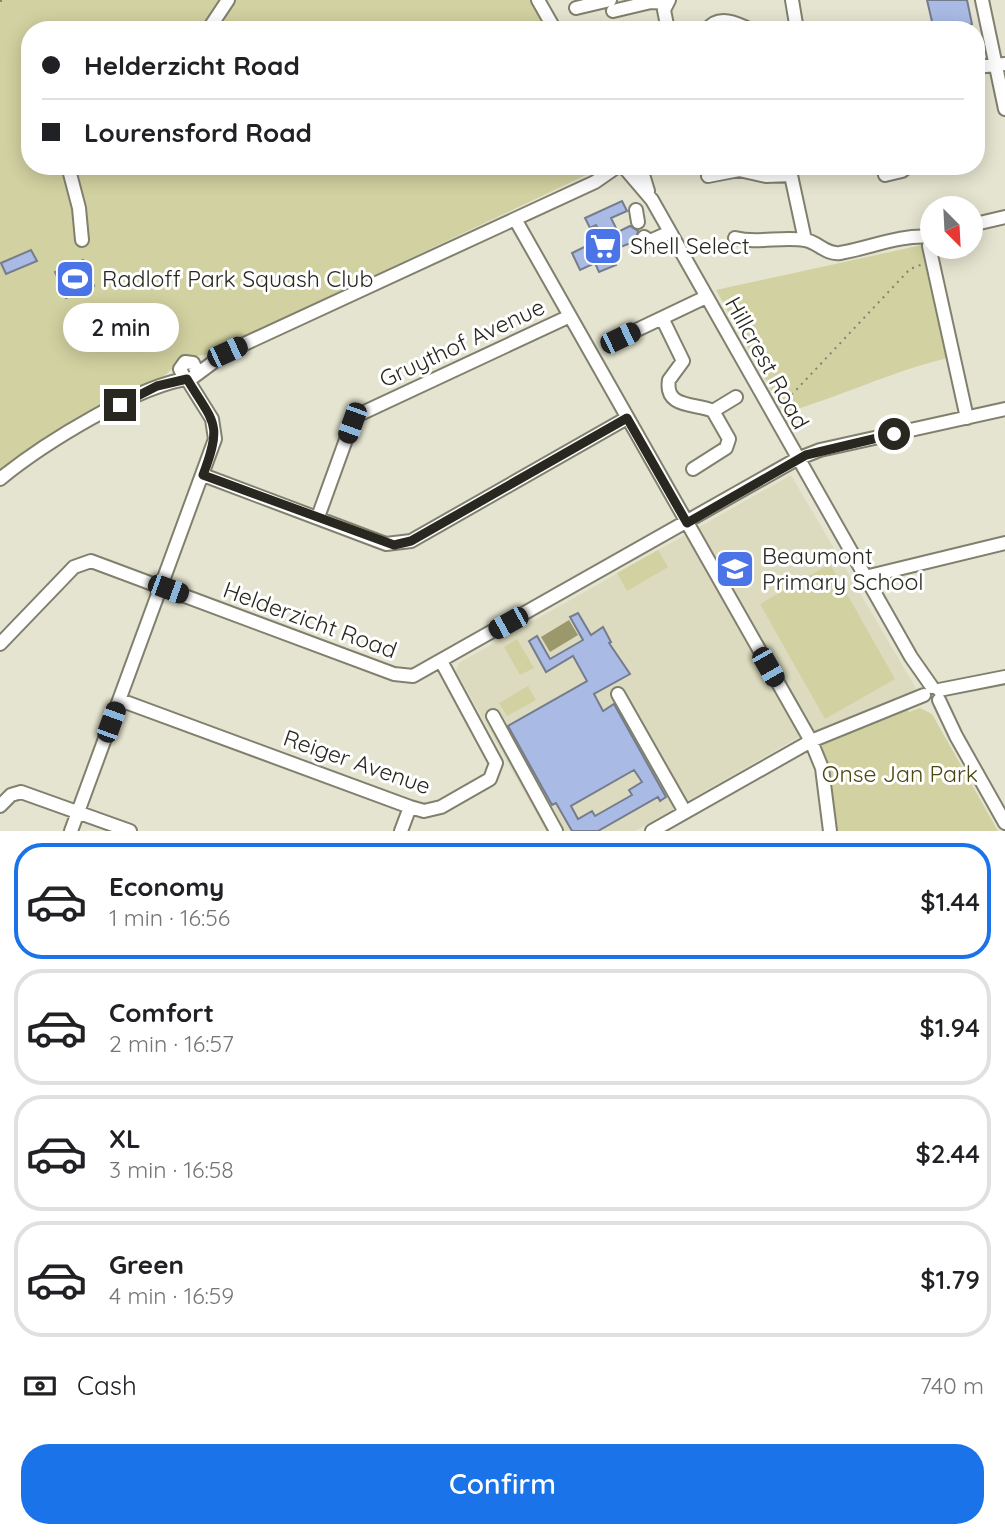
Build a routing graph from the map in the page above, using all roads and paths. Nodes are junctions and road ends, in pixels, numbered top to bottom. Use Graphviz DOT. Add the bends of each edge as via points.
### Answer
graph roads {
  1 [pos="6,0"];
  2 [pos="228,0"];
  3 [pos="538,0"];
  4 [pos="792,0"];
  5 [pos="982,0"];
  6 [pos="0,1"];
  7 [pos="668,1"];
  8 [pos="594,2"];
  9 [pos="612,5"];
  10 [pos="576,8"];
  11 [pos="214,21"];
  12 [pos="550,21"];
  13 [pos="666,21"];
  14 [pos="796,21"];
  15 [pos="1000,65"];
  16 [pos="1005,109"];
  17 [pos="70,175"];
  18 [pos="602,175"];
  19 [pos="639,175"];
  20 [pos="713,175"];
  21 [pos="791,175"];
  22 [pos="708,176"];
  23 [pos="1005,218"];
  24 [pos="515,219"];
  25 [pos="984,222"];
  26 [pos="670,232"];
  27 [pos="920,236"];
  28 [pos="644,237"];
  29 [pos="735,238"];
  30 [pos="82,240"];
  31 [pos="805,240"];
  32 [pos="933,261"];
  33 [pos="706,297"];
  34 [pos="570,316"];
  35 [pos="662,318"];
  36 [pos="620,338"];
  37 [pos="190,372"];
  38 [pos="736,397"];
  39 [pos="1005,409"];
  40 [pos="713,411"];
  41 [pos="774,417"];
  42 [pos="627,418"];
  43 [pos="967,418"];
  44 [pos="797,459"];
  45 [pos="693,469"];
  46 [pos="203,475"];
  47 [pos="0,479"];
  48 [pos="318,517"];
  49 [pos="687,523"];
  50 [pos="1005,543"];
  51 [pos="865,577"];
  52 [pos="161,587"];
  53 [pos="0,644"];
  54 [pos="441,661"];
  55 [pos="1005,677"];
  56 [pos="618,694"];
  57 [pos="932,695"];
  58 [pos="120,700"];
  59 [pos="493,716"];
  60 [pos="811,741"];
  61 [pos="0,806"];
  62 [pos="410,807"];
  63 [pos="78,811"];
  64 [pos="685,812"];
  65 [pos="1005,823"];
  66 [pos="71,831"];
  67 [pos="130,831"];
  68 [pos="401,831"];
  69 [pos="556,831"];
  70 [pos="652,831"];
  71 [pos="830,831"];
  1 -- 6 [label="path"];
  2 -- 11 [label="street"];
  3 -- 12 [label="street"];
  4 -- 14 [label="street"];
  5 -- 15 [label="street"];
  7 -- 9 [label="street"];
  7 -- 13 [label="street"];
  8 -- 9 [label="street"];
  8 -- 10 [label="street"];
  15 -- 16 [label="street"];
  17 -- 30 [label="street"];
  18 -- 24 [label="street"];
  19 -- 26 [label="street, Hillcrest Road"];
  20 -- 22 [label="street"];
  21 -- 31 [label="street"];
  23 -- 25 [label="street"];
  24 -- 34 [label="street"];
  24 -- 37 [label="street"];
  26 -- 28 [label="street" via="650,241"];
  26 -- 33 [label="street, Hillcrest Road"];
  27 -- 31 [label="street" via="835,254"];
  29 -- 31 [label="street" via="747,242 770,237"];
  32 -- 41 [label="path" via="910,269 790,393"];
  32 -- 43 [label="street"];
  33 -- 35 [label="street"];
  33 -- 41 [label="street, Hillcrest Road"];
  34 -- 42 [label="street"];
  34 -- 48 [label="street, Gruythof Avenue" via="358,415"];
  35 -- 36 [label="street"];
  35 -- 40 [label="street" via="683,361 669,380 672,396 679,403"];
  37 -- 46 [label="street" via="215,431"];
  37 -- 47 [label="street" via="62,437"];
  38 -- 40 [label="street"];
  39 -- 43 [label="street, Helderzicht Road"];
  40 -- 45 [label="street" via="728,444"];
  41 -- 44 [label="street, Hillcrest Road"];
  42 -- 48 [label="street" via="411,541 386,544"];
  42 -- 49 [label="street"];
  43 -- 44 [label="street, Helderzicht Road"];
  44 -- 49 [label="street, Helderzicht Road"];
  44 -- 51 [label="street, Hillcrest Road"];
  46 -- 48 [label="street"];
  46 -- 52 [label="street"];
  49 -- 54 [label="street, Helderzicht Road"];
  49 -- 60 [label="street"];
  50 -- 51 [label="street"];
  51 -- 57 [label="street, Hillcrest Road"];
  52 -- 53 [label="street, Helderzicht Road" via="95,562 82,562"];
  52 -- 54 [label="street, Helderzicht Road" via="405,677"];
  52 -- 58 [label="street"];
  54 -- 62 [label="street, Reiger Avenue" via="493,751 496,769 490,779 441,807 424,811"];
  55 -- 57 [label="street"];
  56 -- 64 [label="street"];
  57 -- 60 [label="street"];
  57 -- 65 [label="street, Hillcrest Road"];
  58 -- 62 [label="street, Reiger Avenue"];
  58 -- 63 [label="street"];
  59 -- 69 [label="street"];
  60 -- 64 [label="street"];
  60 -- 71 [label="street" via="822,768"];
  61 -- 63 [label="street" via="21,792"];
  62 -- 68 [label="street"];
  63 -- 66 [label="street"];
  63 -- 67 [label="street"];
  64 -- 70 [label="street"];
}
